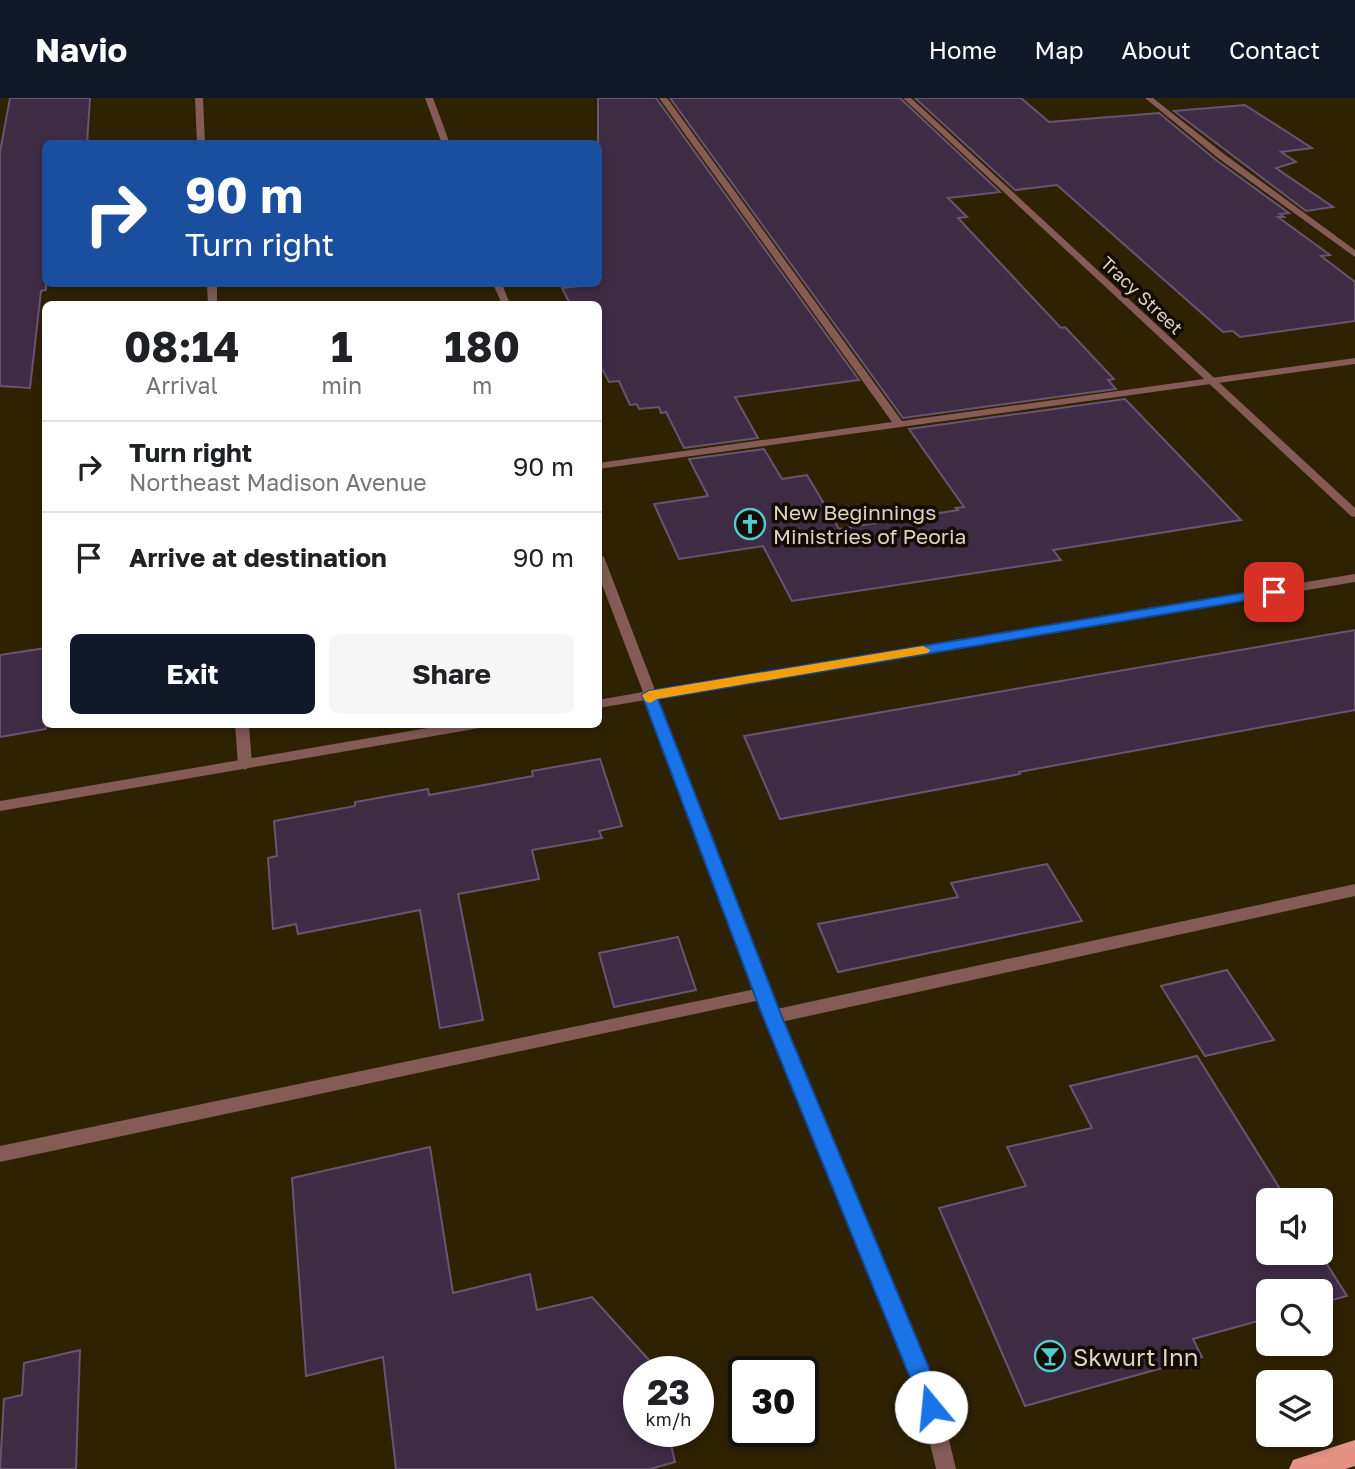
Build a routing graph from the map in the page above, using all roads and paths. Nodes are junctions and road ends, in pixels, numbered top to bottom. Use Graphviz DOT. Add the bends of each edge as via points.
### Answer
graph roads {
  1 [pos="199,98"];
  2 [pos="429,98"];
  3 [pos="663,98"];
  4 [pos="907,98"];
  5 [pos="1149,98"];
  6 [pos="201,140"];
  7 [pos="445,140"];
  8 [pos="1355,254"];
  9 [pos="1355,361"];
  10 [pos="1212,382"];
  11 [pos="899,424"];
  12 [pos="602,465"];
  13 [pos="1355,514"];
  14 [pos="602,567"];
  15 [pos="1355,579"];
  16 [pos="649,695"];
  17 [pos="602,703"];
  18 [pos="242,728"];
  19 [pos="457,728"];
  20 [pos="245,765"];
  21 [pos="0,806"];
  22 [pos="1355,890"];
  23 [pos="765,993"];
  24 [pos="772,1017"];
  25 [pos="0,1154"];
  26 [pos="1355,1453"];
  27 [pos="946,1469"];
  28 [pos="1302,1469"];
  1 -- 6 [label="street"];
  2 -- 7 [label="street"];
  3 -- 11 [label="street"];
  4 -- 10 [label="street, Tracy Street"];
  5 -- 8 [label="street"];
  9 -- 10 [label="street"];
  10 -- 11 [label="street"];
  10 -- 13 [label="street, Tracy Street"];
  11 -- 12 [label="street"];
  14 -- 16 [label="street"];
  15 -- 16 [label="street"];
  16 -- 17 [label="street"];
  16 -- 23 [label="street"];
  18 -- 20 [label="street"];
  19 -- 20 [label="street"];
  20 -- 21 [label="street"];
  22 -- 24 [label="street"];
  23 -- 24 [label="street"];
  23 -- 25 [label="street"];
  24 -- 27 [label="street" via="926,1387"];
  26 -- 28 [label="main road"];
}
